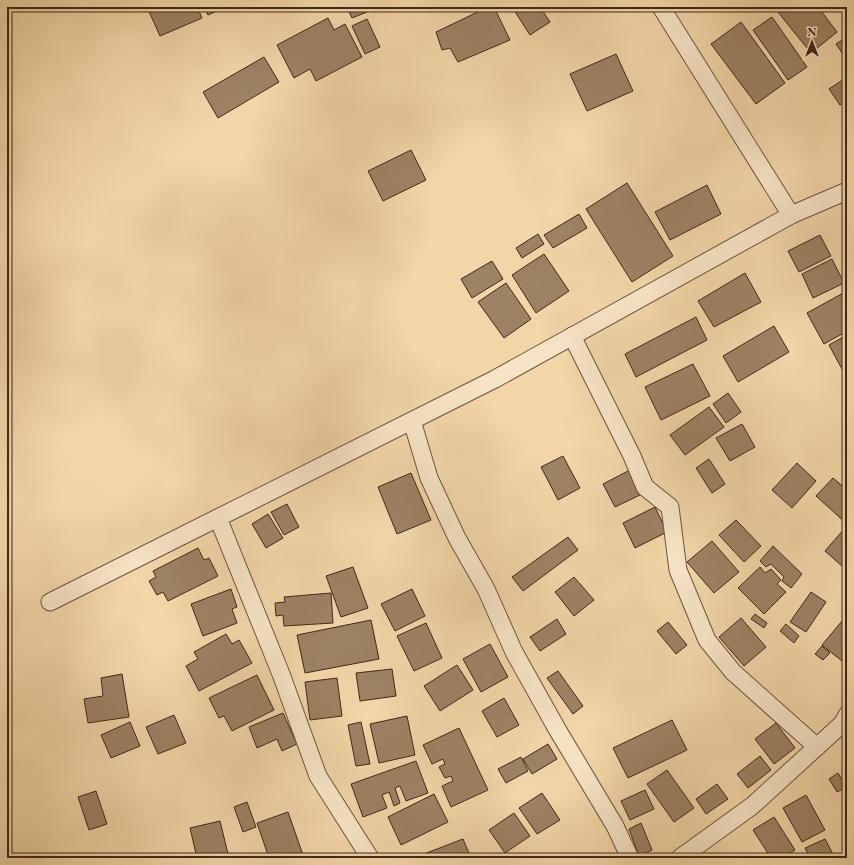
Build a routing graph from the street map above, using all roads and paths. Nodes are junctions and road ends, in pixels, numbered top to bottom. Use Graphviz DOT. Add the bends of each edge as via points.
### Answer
graph roads {
  1 [pos="661,7"];
  2 [pos="847,192"];
  3 [pos="791,214"];
  4 [pos="572,336"];
  5 [pos="412,421"];
  6 [pos="218,518"];
  7 [pos="50,602"];
  8 [pos="847,715"];
  9 [pos="817,747"];
  10 [pos="370,858"];
  11 [pos="630,858"];
  12 [pos="680,858"];
  1 -- 3 [label="street"];
  2 -- 3 [label="street"];
  3 -- 4 [label="street"];
  4 -- 5 [label="street"];
  4 -- 9 [label="street" via="645,487 670,507 678,570 708,640 732,672"];
  5 -- 6 [label="street"];
  5 -- 11 [label="street" via="430,478 457,538 486,589 514,652 615,826"];
  6 -- 7 [label="street"];
  6 -- 10 [label="street" via="281,674 318,776"];
  8 -- 9 [label="street"];
  9 -- 12 [label="street" via="752,806"];
}
